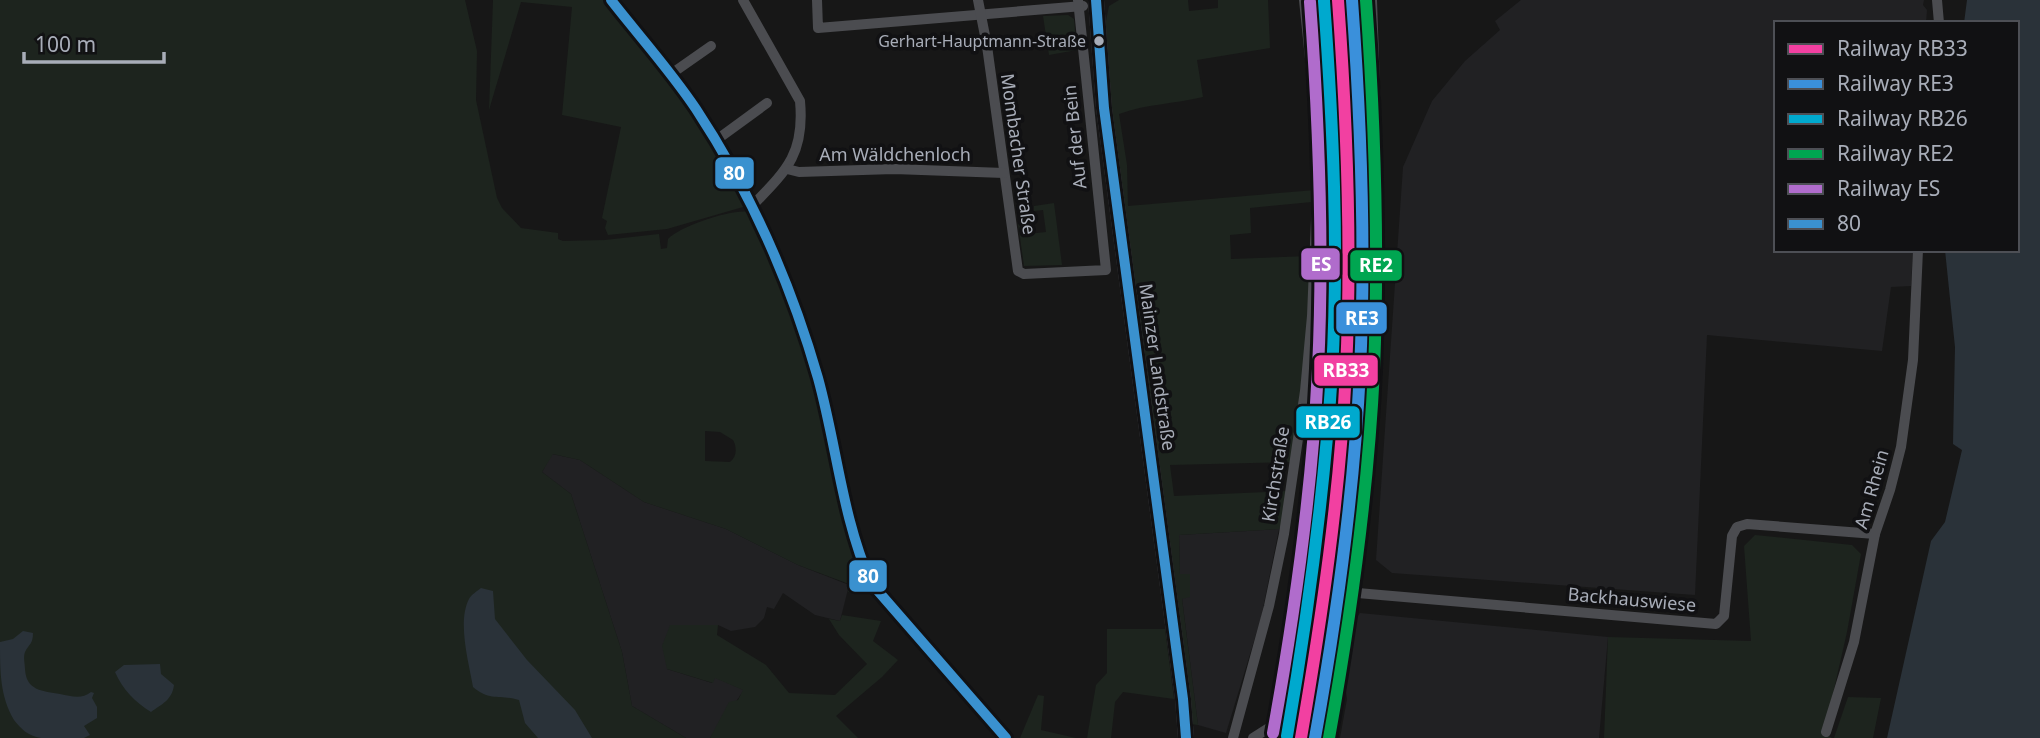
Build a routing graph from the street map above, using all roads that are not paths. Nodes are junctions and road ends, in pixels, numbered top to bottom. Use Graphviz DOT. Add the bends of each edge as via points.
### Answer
graph roads {
  1 [pos="611,0"];
  2 [pos="743,0"];
  3 [pos="817,0"];
  4 [pos="978,0"];
  5 [pos="1304,0"];
  6 [pos="1372,0"];
  7 [pos="1937,0"];
  8 [pos="1079,3"];
  9 [pos="1096,3"];
  10 [pos="980,16"];
  11 [pos="1939,21"];
  12 [pos="711,46"];
  13 [pos="671,74"];
  14 [pos="767,103"];
  15 [pos="715,141"];
  16 [pos="787,170"];
  17 [pos="1004,173"];
  18 [pos="752,206"];
  19 [pos="1918,252"];
  20 [pos="1018,271"];
  21 [pos="1875,534"];
  22 [pos="1346,592"];
  23 [pos="1292,714"];
  24 [pos="1826,732"];
  25 [pos="1006,738"];
  26 [pos="1186,738"];
  27 [pos="1233,738"];
  28 [pos="1253,738"];
  29 [pos="1325,738"];
  1 -- 13 [label="street"];
  2 -- 16 [label="street" via="800,101 799,137"];
  3 -- 10 [label="street" via="818,28"];
  4 -- 10 [label="street, Mombacher Straße"];
  5 -- 27 [label="street, Kirchstraße" via="1316,117 1317,195 1305,391 1284,534"];
  6 -- 22 [label="street" via="1377,116 1367,194 1364,388"];
  7 -- 11 [label="street"];
  8 -- 9 [label="street"];
  8 -- 10 [label="street"];
  8 -- 20 [label="street, Auf der Bein" via="1107,270"];
  9 -- 26 [label="main road, Mainzer Landstraße" via="1104,108"];
  10 -- 17 [label="street, Mombacher Straße"];
  12 -- 13 [label="street"];
  13 -- 15 [label="street"];
  14 -- 15 [label="street"];
  15 -- 18 [label="street"];
  16 -- 17 [label="street, Am Wäldchenloch"];
  16 -- 18 [label="street"];
  17 -- 20 [label="street, Mombacher Straße"];
  18 -- 25 [label="street" via="817,376 858,556 886,603"];
  19 -- 21 [label="street, Am Rhein" via="1913,360 1901,447"];
  21 -- 22 [label="street, Backhauswiese" via="1747,524 1737,527 1732,536 1724,616 1716,624"];
  21 -- 24 [label="street, Am Rhein" via="1854,642"];
  22 -- 29 [label="street"];
  23 -- 28 [label="street"];
}
